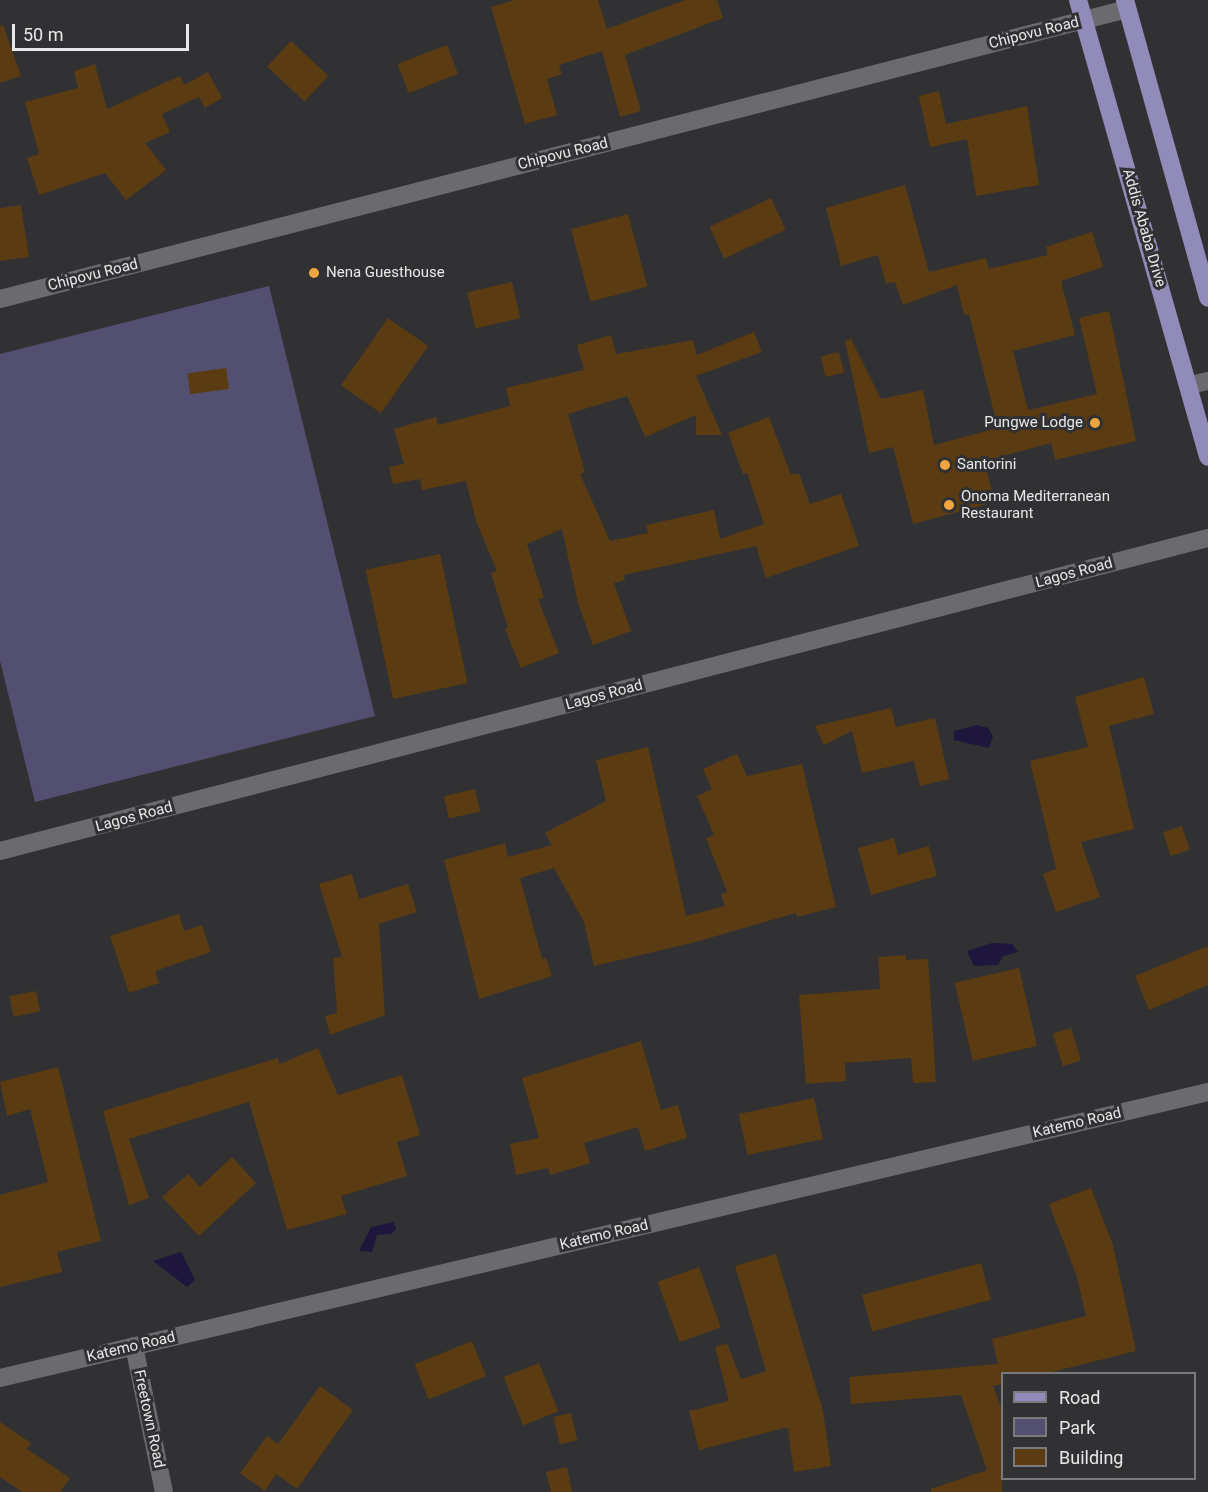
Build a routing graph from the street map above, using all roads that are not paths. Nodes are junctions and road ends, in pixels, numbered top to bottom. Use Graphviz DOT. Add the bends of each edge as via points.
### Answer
graph roads {
  1 [pos="1078,0"];
  2 [pos="1126,4"];
  3 [pos="1083,20"];
  4 [pos="1208,298"];
  5 [pos="0,299"];
  6 [pos="1208,381"];
  7 [pos="1190,385"];
  8 [pos="1208,457"];
  9 [pos="1208,538"];
  10 [pos="0,850"];
  11 [pos="1208,1092"];
  12 [pos="134,1346"];
  13 [pos="0,1378"];
  14 [pos="164,1492"];
  1 -- 3 [label="main road, Addis Ababa Drive"];
  2 -- 3 [label="street, Chipovu Road"];
  2 -- 4 [label="main road"];
  3 -- 5 [label="street, Chipovu Road"];
  3 -- 7 [label="main road, Addis Ababa Drive"];
  6 -- 7 [label="street"];
  7 -- 8 [label="main road, Addis Ababa Drive"];
  9 -- 10 [label="street, Lagos Road"];
  11 -- 12 [label="street, Katemo Road"];
  12 -- 13 [label="street, Katemo Road"];
  12 -- 14 [label="street, Freetown Road"];
}
